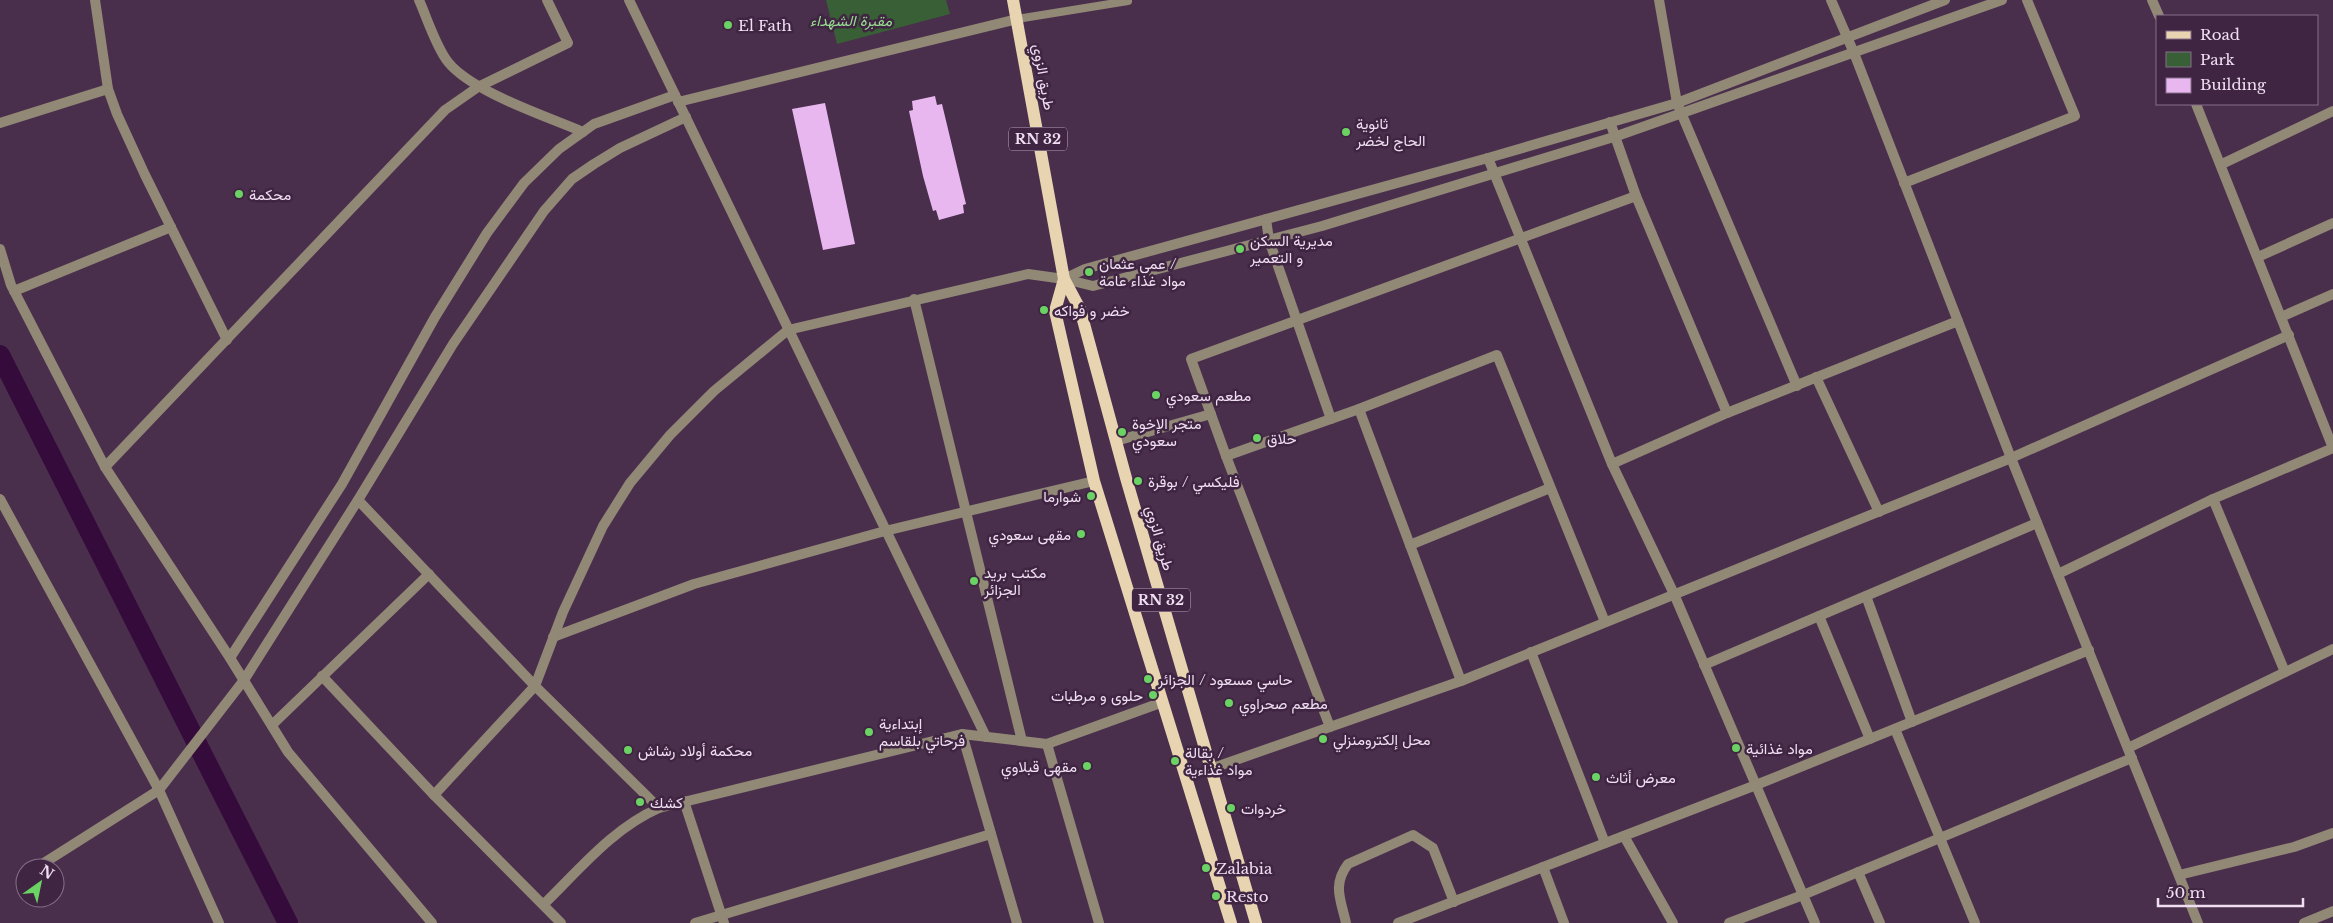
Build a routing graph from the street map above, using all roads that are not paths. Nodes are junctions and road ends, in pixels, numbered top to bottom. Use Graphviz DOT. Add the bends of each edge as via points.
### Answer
graph roads {
  1 [pos="95,0"];
  2 [pos="419,0"];
  3 [pos="547,0"];
  4 [pos="629,0"];
  5 [pos="1013,0"];
  6 [pos="1659,0"];
  7 [pos="1831,0"];
  8 [pos="1944,0"];
  9 [pos="2002,0"];
  10 [pos="2027,0"];
  11 [pos="2152,0"];
  12 [pos="1128,1"];
  13 [pos="2159,15"];
  14 [pos="1016,19"];
  15 [pos="1847,37"];
  16 [pos="1854,53"];
  17 [pos="478,87"];
  18 [pos="108,89"];
  19 [pos="677,98"];
  20 [pos="1677,103"];
  21 [pos="2196,105"];
  22 [pos="2333,111"];
  23 [pos="1682,115"];
  24 [pos="686,117"];
  25 [pos="1610,122"];
  26 [pos="0,123"];
  27 [pos="583,132"];
  28 [pos="1617,136"];
  29 [pos="1488,158"];
  30 [pos="2222,164"];
  31 [pos="1494,173"];
  32 [pos="1904,183"];
  33 [pos="1636,196"];
  34 [pos="1266,219"];
  35 [pos="2333,223"];
  36 [pos="170,227"];
  37 [pos="1520,238"];
  38 [pos="1269,240"];
  39 [pos="0,249"];
  40 [pos="2258,256"];
  41 [pos="2,265"];
  42 [pos="1064,279"];
  43 [pos="14,290"];
  44 [pos="2333,294"];
  45 [pos="914,299"];
  46 [pos="2281,317"];
  47 [pos="1295,320"];
  48 [pos="1958,320"];
  49 [pos="788,330"];
  50 [pos="2289,335"];
  51 [pos="227,340"];
  52 [pos="1816,377"];
  53 [pos="1797,386"];
  54 [pos="1359,409"];
  55 [pos="1727,413"];
  56 [pos="1211,414"];
  57 [pos="1331,419"];
  58 [pos="1116,442"];
  59 [pos="2333,448"];
  60 [pos="1226,456"];
  61 [pos="2011,458"];
  62 [pos="1612,464"];
  63 [pos="105,467"];
  64 [pos="1094,481"];
  65 [pos="1550,488"];
  66 [pos="2213,499"];
  67 [pos="358,500"];
  68 [pos="1,502"];
  69 [pos="967,512"];
  70 [pos="1879,512"];
  71 [pos="2037,523"];
  72 [pos="885,530"];
  73 [pos="1410,546"];
  74 [pos="429,574"];
  75 [pos="2058,574"];
  76 [pos="1674,594"];
  77 [pos="1866,596"];
  78 [pos="1819,616"];
  79 [pos="1605,622"];
  80 [pos="553,637"];
  81 [pos="2333,649"];
  82 [pos="2089,650"];
  83 [pos="1532,652"];
  84 [pos="230,658"];
  85 [pos="1704,665"];
  86 [pos="2285,672"];
  87 [pos="322,676"];
  88 [pos="244,680"];
  89 [pos="1461,681"];
  90 [pos="535,686"];
  91 [pos="1163,702"];
  92 [pos="1912,722"];
  93 [pos="272,724"];
  94 [pos="1330,727"];
  95 [pos="1894,729"];
  96 [pos="962,734"];
  97 [pos="986,737"];
  98 [pos="1870,738"];
  99 [pos="1022,741"];
  100 [pos="1047,744"];
  101 [pos="2128,748"];
  102 [pos="2132,758"];
  103 [pos="1210,769"];
  104 [pos="1756,785"];
  105 [pos="159,790"];
  106 [pos="434,795"];
  107 [pos="684,801"];
  108 [pos="659,808"];
  109 [pos="2333,833"];
  110 [pos="991,834"];
  111 [pos="1624,836"];
  112 [pos="1940,839"];
  113 [pos="1605,843"];
  114 [pos="52,858"];
  115 [pos="1543,867"];
  116 [pos="1858,872"];
  117 [pos="2179,875"];
  118 [pos="1803,896"];
  119 [pos="1454,902"];
  120 [pos="544,904"];
  121 [pos="2333,911"];
  122 [pos="723,920"];
  123 [pos="219,923"];
  124 [pos="432,923"];
  125 [pos="561,923"];
  126 [pos="695,923"];
  127 [pos="1017,923"];
  128 [pos="1099,923"];
  129 [pos="1231,923"];
  130 [pos="1256,923"];
  131 [pos="1346,923"];
  132 [pos="1398,923"];
  133 [pos="1564,923"];
  134 [pos="1673,923"];
  135 [pos="1729,923"];
  136 [pos="1815,923"];
  137 [pos="1880,923"];
  138 [pos="1975,923"];
  139 [pos="2198,923"];
  140 [pos="2304,923"];
  1 -- 18 [label="street"];
  2 -- 17 [label="street" via="447,61 460,76"];
  3 -- 17 [label="street" via="568,43"];
  4 -- 19 [label="street"];
  5 -- 14 [label="main road, طريق الزوي / RN 32"];
  6 -- 20 [label="street"];
  7 -- 15 [label="street"];
  8 -- 15 [label="street"];
  9 -- 16 [label="street"];
  10 -- 32 [label="street" via="2075,116"];
  11 -- 13 [label="street"];
  12 -- 14 [label="lane"];
  14 -- 19 [label="street"];
  14 -- 42 [label="main road, طريق الزوي / RN 32"];
  15 -- 16 [label="street"];
  15 -- 20 [label="street"];
  16 -- 23 [label="street"];
  16 -- 32 [label="street"];
  17 -- 27 [label="street"];
  17 -- 51 [label="street" via="444,110"];
  18 -- 26 [label="street"];
  18 -- 36 [label="street"];
  19 -- 24 [label="street"];
  19 -- 27 [label="street" via="594,124"];
  20 -- 23 [label="street"];
  20 -- 25 [label="street"];
  21 -- 30 [label="street"];
  22 -- 30 [label="street"];
  23 -- 28 [label="street"];
  23 -- 53 [label="street"];
  24 -- 49 [label="street"];
  24 -- 67 [label="street" via="594,164 572,179 544,211 453,344"];
  25 -- 28 [label="street"];
  25 -- 29 [label="street"];
  27 -- 84 [label="street" via="559,149 524,183 487,233 435,317 342,484"];
  28 -- 31 [label="street"];
  28 -- 33 [label="street"];
  29 -- 31 [label="street"];
  29 -- 34 [label="street"];
  30 -- 40 [label="street"];
  31 -- 37 [label="street"];
  31 -- 38 [label="street"];
  32 -- 48 [label="street"];
  33 -- 37 [label="street"];
  33 -- 55 [label="street"];
  34 -- 38 [label="street"];
  34 -- 42 [label="street" via="1086,269"];
  35 -- 40 [label="street"];
  36 -- 43 [label="street"];
  36 -- 51 [label="street"];
  37 -- 47 [label="street"];
  37 -- 62 [label="street"];
  38 -- 42 [label="street" via="1093,286"];
  38 -- 47 [label="street"];
  39 -- 41 [label="street"];
  40 -- 46 [label="street"];
  41 -- 43 [label="street"];
  42 -- 45 [label="street" via="1028,274"];
  42 -- 58 [label="main road, طريق الزوي / RN 32" via="1080,309"];
  42 -- 64 [label="main road, طريق الزوي / RN 32" via="1055,311"];
  43 -- 63 [label="street"];
  44 -- 46 [label="street"];
  45 -- 49 [label="street"];
  45 -- 69 [label="street"];
  46 -- 50 [label="street"];
  47 -- 56 [label="street" via="1191,359"];
  47 -- 57 [label="street"];
  48 -- 52 [label="street"];
  48 -- 61 [label="street"];
  49 -- 72 [label="street"];
  49 -- 80 [label="street" via="714,390 630,483 602,526"];
  50 -- 59 [label="street"];
  50 -- 61 [label="street"];
  51 -- 63 [label="street"];
  52 -- 53 [label="street"];
  52 -- 70 [label="street"];
  53 -- 55 [label="street"];
  54 -- 57 [label="street"];
  54 -- 65 [label="street" via="1497,355"];
  54 -- 73 [label="street"];
  55 -- 62 [label="street"];
  56 -- 58 [label="street"];
  56 -- 60 [label="street"];
  57 -- 60 [label="street"];
  58 -- 103 [label="main road, طريق الزوي / RN 32"];
  59 -- 66 [label="street"];
  60 -- 94 [label="street"];
  61 -- 70 [label="street"];
  61 -- 71 [label="street"];
  62 -- 76 [label="street"];
  63 -- 84 [label="street"];
  64 -- 69 [label="street"];
  64 -- 91 [label="main road, طريق الزوي / RN 32"];
  65 -- 73 [label="street"];
  65 -- 79 [label="street"];
  66 -- 75 [label="street"];
  66 -- 86 [label="street"];
  67 -- 74 [label="street"];
  67 -- 88 [label="street"];
  68 -- 105 [label="street"];
  69 -- 72 [label="street"];
  69 -- 99 [label="street"];
  70 -- 76 [label="street"];
  71 -- 75 [label="street"];
  71 -- 77 [label="street"];
  72 -- 80 [label="street" via="694,584"];
  72 -- 97 [label="street"];
  73 -- 89 [label="street"];
  74 -- 87 [label="street"];
  74 -- 90 [label="street"];
  75 -- 82 [label="street"];
  76 -- 79 [label="street"];
  76 -- 85 [label="street"];
  77 -- 78 [label="street"];
  77 -- 92 [label="street"];
  78 -- 85 [label="street"];
  78 -- 98 [label="street"];
  79 -- 83 [label="street"];
  80 -- 90 [label="street"];
  81 -- 86 [label="street"];
  82 -- 92 [label="street"];
  82 -- 101 [label="street"];
  83 -- 89 [label="street"];
  83 -- 113 [label="street"];
  84 -- 88 [label="street"];
  85 -- 104 [label="street"];
  86 -- 101 [label="street"];
  87 -- 93 [label="street"];
  87 -- 106 [label="street"];
  88 -- 93 [label="street"];
  88 -- 105 [label="street"];
  89 -- 94 [label="street"];
  90 -- 106 [label="street"];
  90 -- 108 [label="street"];
  91 -- 100 [label="street"];
  91 -- 129 [label="main road, طريق الزوي / RN 32"];
  92 -- 95 [label="street"];
  93 -- 124 [label="street" via="288,752"];
  94 -- 103 [label="street"];
  95 -- 98 [label="street"];
  95 -- 112 [label="street"];
  96 -- 97 [label="street"];
  96 -- 107 [label="street"];
  96 -- 110 [label="street"];
  97 -- 99 [label="street"];
  98 -- 104 [label="street"];
  99 -- 100 [label="street"];
  100 -- 128 [label="street"];
  101 -- 102 [label="street"];
  102 -- 112 [label="street"];
  102 -- 117 [label="street"];
  103 -- 130 [label="main road, طريق الزوي / RN 32"];
  104 -- 111 [label="street"];
  104 -- 118 [label="street"];
  105 -- 114 [label="street"];
  105 -- 123 [label="street"];
  106 -- 120 [label="street"];
  107 -- 108 [label="street"];
  107 -- 122 [label="street"];
  108 -- 120 [label="street" via="621,830"];
  109 -- 117 [label="street" via="2294,847"];
  110 -- 122 [label="street"];
  110 -- 127 [label="street"];
  111 -- 113 [label="street"];
  111 -- 134 [label="street"];
  112 -- 116 [label="street"];
  112 -- 138 [label="street"];
  113 -- 115 [label="street"];
  115 -- 119 [label="street"];
  115 -- 133 [label="street"];
  116 -- 118 [label="street"];
  116 -- 137 [label="street"];
  117 -- 139 [label="street"];
  118 -- 135 [label="street"];
  118 -- 136 [label="street"];
  119 -- 131 [label="street" via="1433,848 1413,835 1348,864 1341,873 1337,885"];
  119 -- 132 [label="street"];
  120 -- 125 [label="street"];
  121 -- 140 [label="street"];
  122 -- 126 [label="street"];
}
